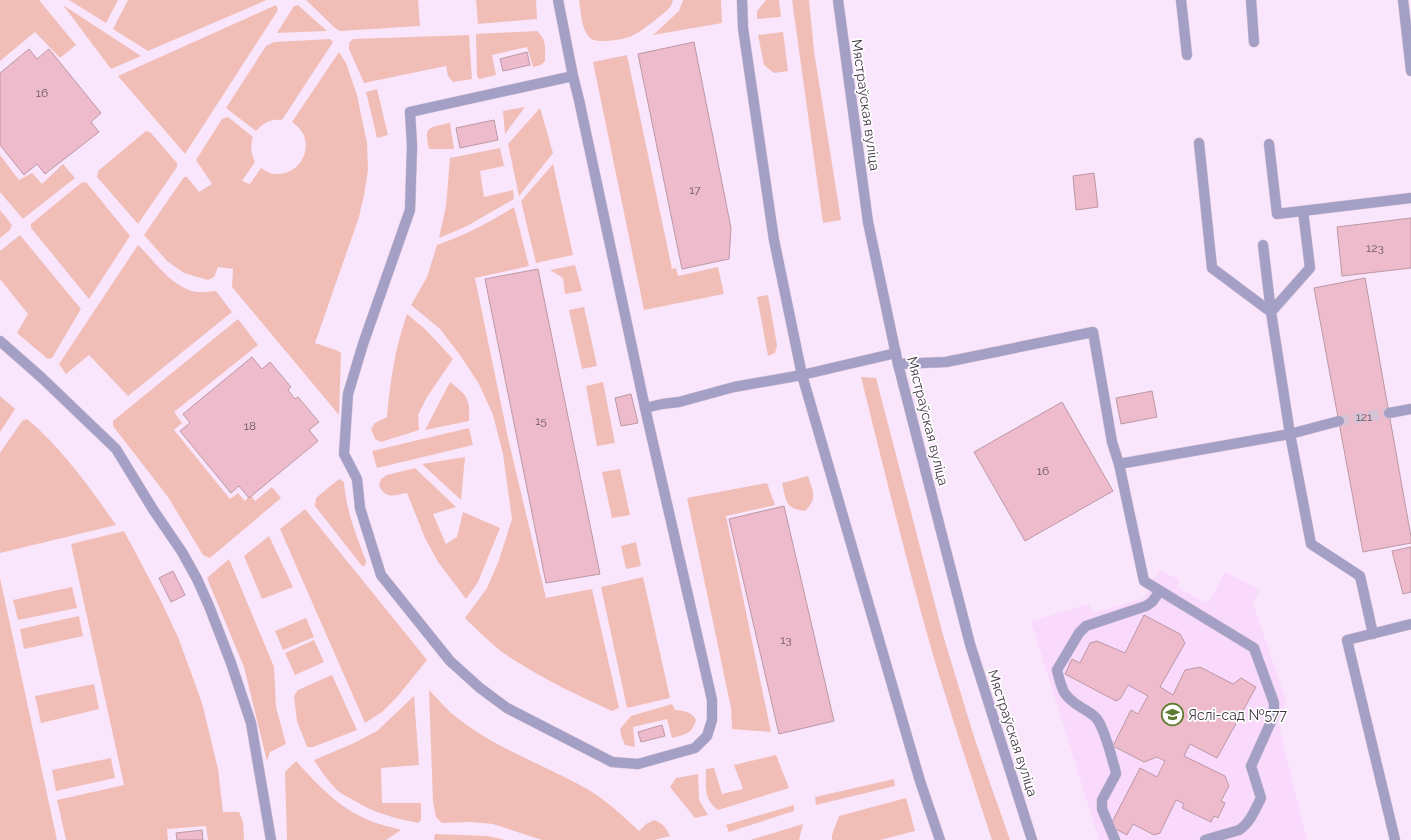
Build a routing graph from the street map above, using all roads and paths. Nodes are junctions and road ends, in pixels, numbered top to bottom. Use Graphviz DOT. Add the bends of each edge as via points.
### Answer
graph roads {
  1 [pos="558,0"];
  2 [pos="742,0"];
  3 [pos="838,0"];
  4 [pos="1180,0"];
  5 [pos="1251,0"];
  6 [pos="1403,0"];
  7 [pos="1254,42"];
  8 [pos="1187,55"];
  9 [pos="1411,71"];
  10 [pos="573,76"];
  11 [pos="1199,143"];
  12 [pos="1269,144"];
  13 [pos="1411,198"];
  14 [pos="1303,211"];
  15 [pos="1264,245"];
  16 [pos="1271,312"];
  17 [pos="0,341"];
  18 [pos="896,353"];
  19 [pos="898,364"];
  20 [pos="802,375"];
  21 [pos="645,408"];
  22 [pos="1411,409"];
  23 [pos="1389,413"];
  24 [pos="1339,421"];
  25 [pos="1290,434"];
  26 [pos="1119,464"];
  27 [pos="1160,591"];
  28 [pos="1411,624"];
  29 [pos="1373,634"];
  30 [pos="271,840"];
  31 [pos="940,840"];
  32 [pos="1032,840"];
  33 [pos="1115,840"];
  34 [pos="1205,840"];
  35 [pos="1395,840"];
  1 -- 10 [label="street"];
  2 -- 20 [label="street" via="743,28 774,240"];
  3 -- 18 [label="street, Мястраўская вуліца" via="868,222"];
  4 -- 8 [label="street"];
  5 -- 7 [label="street"];
  6 -- 9 [label="street"];
  10 -- 21 [label="street"];
  10 -- 21 [label="street" via="410,112 410,210 348,394 344,454 357,479 360,508 381,575 450,661 507,708 612,762 638,764 695,748 707,736 712,720 712,700"];
  11 -- 16 [label="street" via="1212,268"];
  12 -- 14 [label="street" via="1277,214"];
  13 -- 14 [label="street"];
  14 -- 16 [label="street" via="1310,268"];
  15 -- 16 [label="street"];
  16 -- 25 [label="street"];
  17 -- 30 [label="street" via="116,449 197,579 231,663 251,723"];
  18 -- 19 [label="street, Мястраўская вуліца"];
  18 -- 20 [label="street"];
  19 -- 26 [label="street" via="946,362 1093,332 1112,442"];
  19 -- 32 [label="street, Мястраўская вуліца" via="970,644"];
  20 -- 21 [label="street"];
  20 -- 31 [label="street" via="920,781"];
  22 -- 23 [label="street"];
  24 -- 25 [label="street"];
  25 -- 26 [label="street"];
  25 -- 29 [label="street" via="1311,544 1360,576"];
  26 -- 27 [label="street" via="1144,582"];
  27 -- 33 [label="street" via="1146,606 1086,626 1057,670 1061,688 1070,700 1100,723 1116,774 1102,800 1102,809"];
  27 -- 34 [label="street" via="1254,648 1274,703 1274,715 1269,729 1251,766 1261,798 1244,827"];
  28 -- 29 [label="street"];
  29 -- 35 [label="street" via="1347,640"];
}
